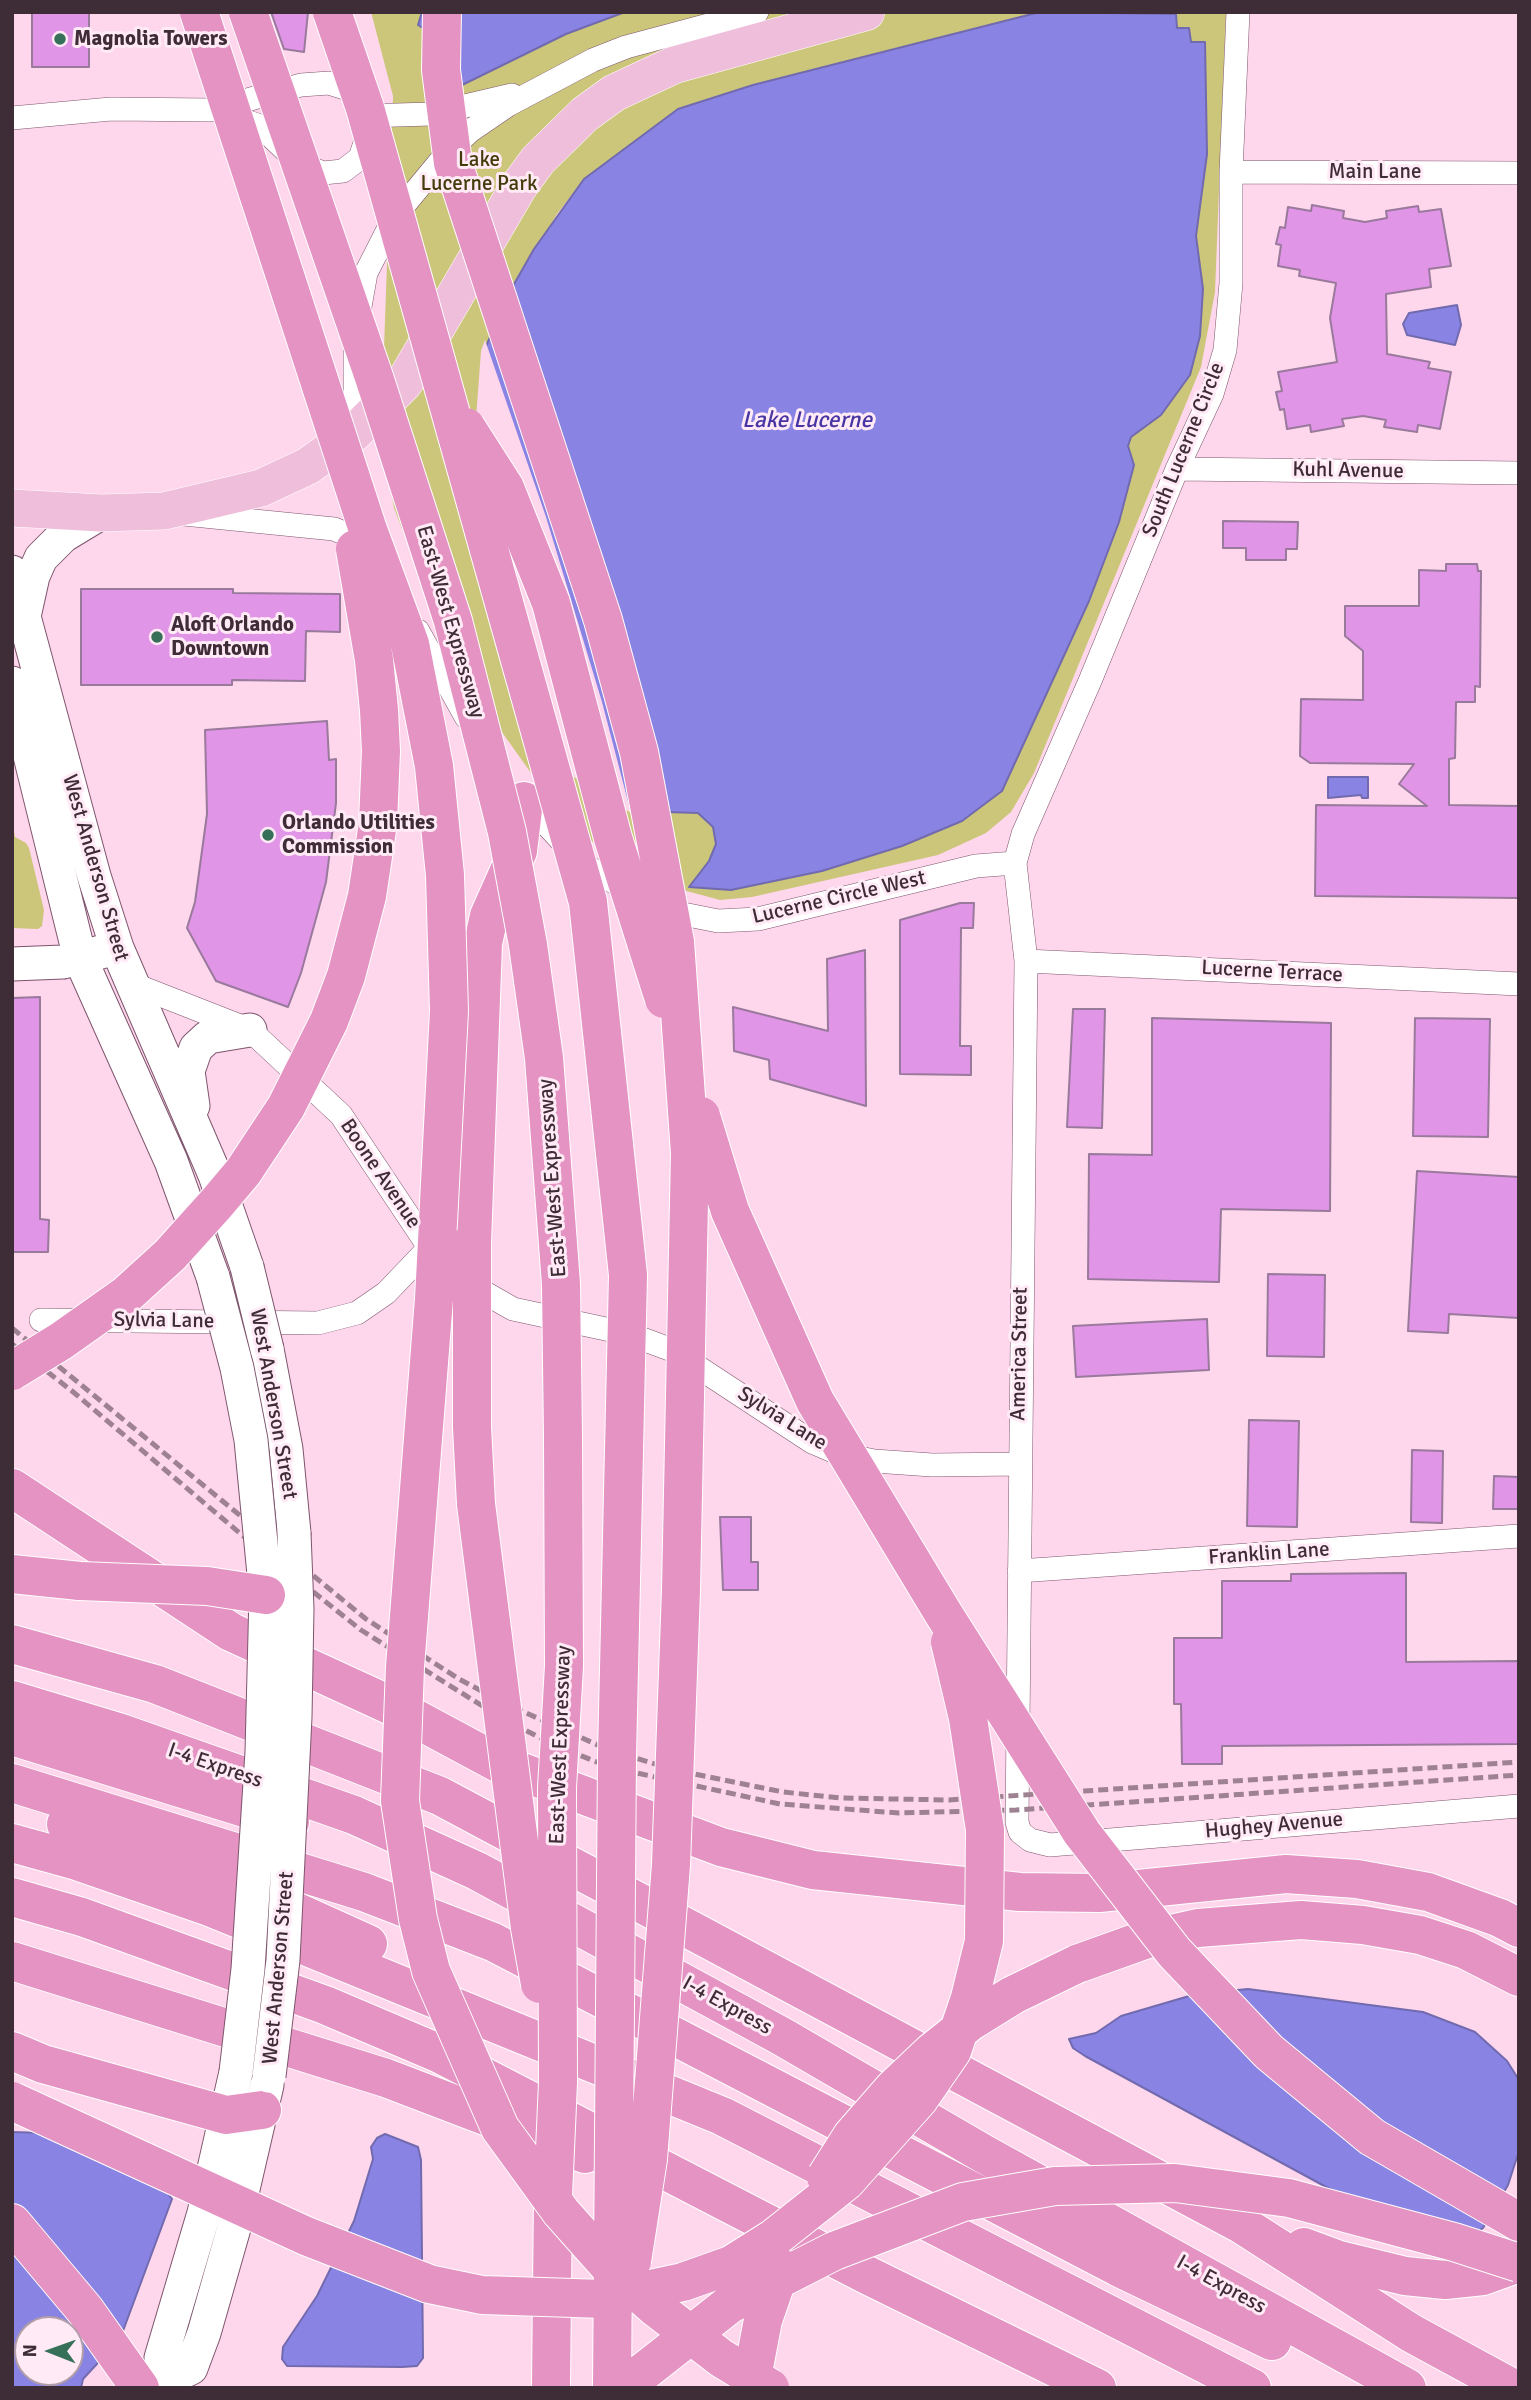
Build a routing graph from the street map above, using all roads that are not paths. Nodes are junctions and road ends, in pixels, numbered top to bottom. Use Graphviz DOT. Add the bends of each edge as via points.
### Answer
graph roads {
  1 [pos="199,12"];
  2 [pos="248,12"];
  3 [pos="332,12"];
  4 [pos="442,12"];
  5 [pos="757,12"];
  6 [pos="866,12"];
  7 [pos="1238,12"];
  8 [pos="545,85"];
  9 [pos="211,110"];
  10 [pos="364,116"];
  11 [pos="12,118"];
  12 [pos="1231,172"];
  13 [pos="1519,173"];
  14 [pos="444,393"];
  15 [pos="328,403"];
  16 [pos="355,433"];
  17 [pos="1177,469"];
  18 [pos="1519,473"];
  19 [pos="12,508"];
  20 [pos="164,511"];
  21 [pos="101,513"];
  22 [pos="384,561"];
  23 [pos="12,572"];
  24 [pos="24,618"];
  25 [pos="12,683"];
  26 [pos="524,801"];
  27 [pos="1015,863"];
  28 [pos="117,948"];
  29 [pos="80,958"];
  30 [pos="1026,961"];
  31 [pos="12,964"];
  32 [pos="130,983"];
  33 [pos="1519,984"];
  34 [pos="250,1030"];
  35 [pos="199,1140"];
  36 [pos="429,1248"];
  37 [pos="41,1320"];
  38 [pos="599,1329"];
  39 [pos="12,1371"];
  40 [pos="1019,1464"];
  41 [pos="12,1489"];
  42 [pos="1519,1536"];
  43 [pos="1019,1571"];
  44 [pos="12,1574"];
  45 [pos="281,1602"];
  46 [pos="943,1613"];
  47 [pos="12,1644"];
  48 [pos="12,1700"];
  49 [pos="12,1736"];
  50 [pos="12,1783"];
  51 [pos="1519,1806"];
  52 [pos="12,1809"];
  53 [pos="274,1817"];
  54 [pos="1030,1840"];
  55 [pos="12,1843"];
  56 [pos="12,1897"];
  57 [pos="1519,1928"];
  58 [pos="12,1961"];
  59 [pos="1519,1977"];
  60 [pos="12,2051"];
  61 [pos="558,2082"];
  62 [pos="12,2101"];
  63 [pos="252,2101"];
  64 [pos="722,2116"];
  65 [pos="1519,2222"];
  66 [pos="12,2223"];
  67 [pos="1241,2224"];
  68 [pos="1519,2263"];
  69 [pos="866,2275"];
  70 [pos="1384,2382"];
  71 [pos="159,2384"];
  72 [pos="551,2388"];
  73 [pos="612,2388"];
  74 [pos="623,2388"];
  75 [pos="750,2388"];
  76 [pos="770,2388"];
  77 [pos="1097,2388"];
  78 [pos="1252,2388"];
  79 [pos="1512,2388"];
  1 -- 15 [label="highway, bridge"];
  2 -- 61 [label="highway, East-West Expressway, bridge" via="453,621 507,832 528,945 544,1058 561,1284 564,1666 557,1788"];
  3 -- 14 [label="highway, bridge" via="365,108"];
  4 -- 73 [label="highway, bridge" via="441,70 453,163 603,620 639,752 676,955 690,1153 671,1865 648,2159"];
  5 -- 8 [label="street" via="626,47"];
  6 -- 16 [label="main road" via="674,65 624,88 585,114 538,160 497,220 404,383"];
  7 -- 12 [label="street, South Lucerne Circle"];
  8 -- 10 [label="street" via="431,114"];
  8 -- 16 [label="street, Lucerne Circle West" via="480,125 447,153 412,193 380,242 366,273 355,335"];
  9 -- 10 [label="street" via="300,85 329,83 351,90"];
  9 -- 10 [label="street" via="260,126 300,164 323,173 343,171 360,158 367,137"];
  9 -- 11 [label="street" via="111,109"];
  12 -- 13 [label="street, Main Lane"];
  12 -- 17 [label="street, South Lucerne Circle" via="1231,284 1224,350 1212,394"];
  14 -- 46 [label="highway, bridge" via="505,488 551,603 613,838 730,1211 815,1401"];
  14 -- 73 [label="highway, bridge" via="588,902 628,1275 617,1756"];
  15 -- 39 [label="highway, bridge" via="338,485 368,620 381,751 374,855 346,976 286,1107 216,1204 126,1295"];
  15 -- 76 [label="highway, bridge" via="410,644 429,732 445,875 449,1011 443,1153 405,1668 400,1801 418,1919 431,1971 500,2128 561,2212 609,2266 656,2308 721,2358"];
  16 -- 20 [label="main road" via="308,466 261,488"];
  16 -- 22 [label="street, Lucerne Circle West" via="363,503"];
  17 -- 18 [label="street, Kuhl Avenue"];
  17 -- 27 [label="street, South Lucerne Circle" via="1023,834"];
  19 -- 21 [label="main road"];
  20 -- 21 [label="main road"];
  20 -- 22 [label="street" via="334,529 359,539"];
  21 -- 24 [label="main road" via="63,536 41,558"];
  22 -- 26 [label="street, Lucerne Circle West" via="463,712"];
  23 -- 24 [label="main road, West Anderson Street"];
  24 -- 28 [label="main road, West Anderson Street"];
  25 -- 29 [label="main road, West Anderson Street"];
  26 -- 27 [label="street, Lucerne Circle West" via="583,864 641,898 683,914 718,920 758,919 976,866"];
  26 -- 61 [label="highway, bridge" via="518,851 489,916 483,943 472,1242 472,1427 483,1576 530,1928"];
  27 -- 30 [label="street, America Street"];
  28 -- 29 [label="main road"];
  28 -- 32 [label="main road, West Anderson Street"];
  29 -- 31 [label="main road"];
  29 -- 45 [label="main road, West Anderson Street, bridge" via="171,1161 213,1277 247,1419"];
  30 -- 33 [label="street, Lucerne Terrace"];
  30 -- 40 [label="street, America Street"];
  32 -- 34 [label="street, Boone Avenue"];
  32 -- 35 [label="main road, West Anderson Street"];
  34 -- 35 [label="main road" via="208,1037 196,1048 188,1071"];
  34 -- 36 [label="street, Boone Avenue" via="341,1115"];
  35 -- 45 [label="main road, West Anderson Street, bridge" via="247,1267 286,1449"];
  36 -- 37 [label="street, Sylvia Lane" via="357,1313 318,1323"];
  36 -- 38 [label="street, Boone Avenue" via="463,1281 513,1308"];
  38 -- 40 [label="street, Sylvia Lane" via="672,1350 812,1442 840,1454 932,1465"];
  40 -- 43 [label="street, America Street"];
  41 -- 57 [label="highway" via="231,1632 392,1706 498,1763 721,1847 813,1870 1020,1892 1099,1893 1286,1874 1357,1879 1428,1892"];
  42 -- 43 [label="street, Franklin Lane"];
  43 -- 54 [label="street, America Street" via="1016,1810 1020,1832"];
  44 -- 45 [label="highway, bridge" via="207,1586"];
  45 -- 53 [label="main road, West Anderson Street, bridge" via="266,1670"];
  46 -- 62 [label="highway, bridge" via="968,1718 985,1830 984,1941 970,1998 952,2051 887,2138 846,2182 731,2265 683,2282 604,2299 482,2295 429,2284 306,2236"];
  46 -- 65 [label="highway, bridge" via="1082,1833 1174,1952 1269,2052 1372,2137"];
  47 -- 67 [label="highway" via="155,1684 440,1796"];
  48 -- 70 [label="highway, I-4 Express" via="355,1815 477,1871 781,2036"];
  49 -- 53 [label="highway"];
  50 -- 70 [label="highway" via="364,1892 493,1942 1118,2267"];
  51 -- 54 [label="street, Hughey Avenue" via="1050,1844"];
  52 -- 64 [label="highway" via="235,1884 477,1994"];
  53 -- 63 [label="main road, West Anderson Street, bridge" via="283,1960"];
  53 -- 63 [label="main road, West Anderson Street, bridge" via="236,2072"];
  55 -- 64 [label="highway" via="207,1906"];
  56 -- 69 [label="highway" via="82,1917 325,2005 438,2053"];
  58 -- 69 [label="highway" via="386,2078 567,2146"];
  59 -- 75 [label="highway, bridge" via="1466,1950 1420,1935 1301,1920 1198,1928 1144,1940 1077,1964 1013,1995 971,2021 894,2088 852,2136 787,2253 763,2319"];
  60 -- 63 [label="highway" via="43,2064"];
  61 -- 72 [label="highway, East-West Expressway, bridge"];
  63 -- 71 [label="main road, West Anderson Street" via="204,2213 161,2358"];
  64 -- 78 [label="highway"];
  66 -- 71 [label="highway" via="85,2310"];
  67 -- 68 [label="highway" via="1339,2260 1405,2277 1445,2280 1483,2276"];
  67 -- 79 [label="highway" via="1411,2333"];
  68 -- 74 [label="highway, bridge" via="1289,2198 1175,2183 1055,2186 963,2202 834,2250 730,2304"];
  69 -- 77 [label="highway"];
}
